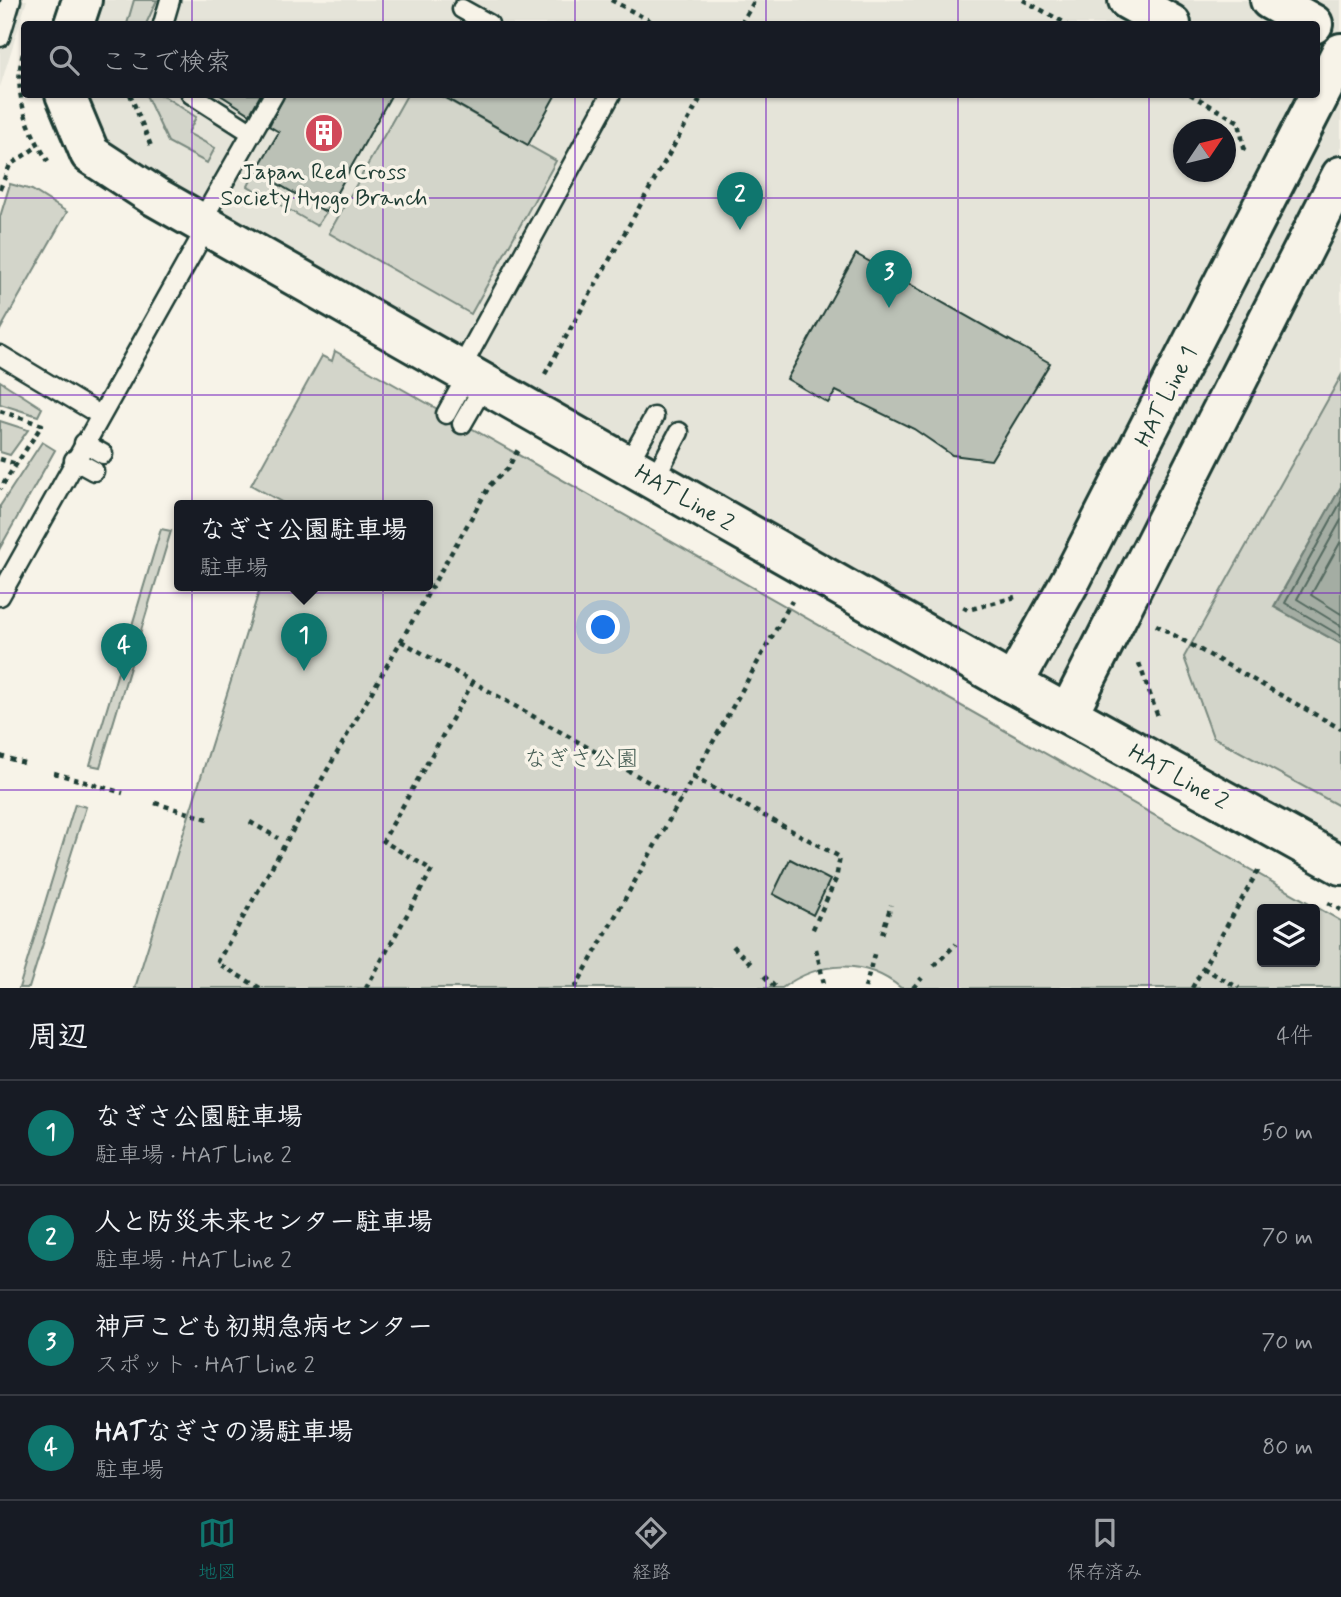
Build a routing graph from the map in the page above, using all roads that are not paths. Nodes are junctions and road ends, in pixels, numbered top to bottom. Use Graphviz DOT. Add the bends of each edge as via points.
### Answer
graph roads {
  1 [pos="11,0"];
  2 [pos="82,0"];
  3 [pos="170,0"];
  4 [pos="1128,0"];
  5 [pos="1270,0"];
  6 [pos="462,9"];
  7 [pos="75,21"];
  8 [pos="164,21"];
  9 [pos="484,21"];
  10 [pos="1166,21"];
  11 [pos="1306,21"];
  12 [pos="1320,29"];
  13 [pos="0,37"];
  14 [pos="1341,40"];
  15 [pos="1341,53"];
  16 [pos="67,98"];
  17 [pos="197,98"];
  18 [pos="272,98"];
  19 [pos="609,98"];
  20 [pos="1316,107"];
  21 [pos="252,133"];
  22 [pos="1341,176"];
  23 [pos="205,223"];
  24 [pos="0,355"];
  25 [pos="471,376"];
  26 [pos="446,414"];
  27 [pos="100,415"];
  28 [pos="654,417"];
  29 [pos="462,424"];
  30 [pos="679,432"];
  31 [pos="84,443"];
  32 [pos="103,454"];
  33 [pos="74,460"];
  34 [pos="94,471"];
  35 [pos="641,472"];
  36 [pos="0,596"];
  37 [pos="1013,684"];
  38 [pos="1069,714"];
  39 [pos="1341,864"];
  1 -- 13 [label="lane"];
  2 -- 7 [label="street"];
  3 -- 8 [label="lane"];
  4 -- 10 [label="street"];
  5 -- 11 [label="street"];
  6 -- 9 [label="lane"];
  12 -- 14 [label="street"];
  15 -- 20 [label="street, HAT Line 1"];
  16 -- 23 [label="street, HAT Line 2" via="90,154 154,197"];
  17 -- 21 [label="lane"];
  18 -- 21 [label="lane"];
  19 -- 25 [label="lane"];
  20 -- 37 [label="street, HAT Line 1"];
  21 -- 23 [label="lane"];
  22 -- 38 [label="street"];
  23 -- 25 [label="street, HAT Line 2"];
  23 -- 27 [label="lane"];
  24 -- 27 [label="lane"];
  25 -- 26 [label="lane"];
  25 -- 29 [label="lane"];
  25 -- 35 [label="street, HAT Line 2"];
  27 -- 31 [label="lane"];
  28 -- 35 [label="lane"];
  30 -- 35 [label="lane"];
  31 -- 32 [label="lane"];
  31 -- 33 [label="lane"];
  33 -- 34 [label="lane"];
  33 -- 36 [label="lane"];
  35 -- 37 [label="street, HAT Line 2"];
  37 -- 38 [label="street, HAT Line 2"];
  38 -- 39 [label="street, HAT Line 2"];
}
